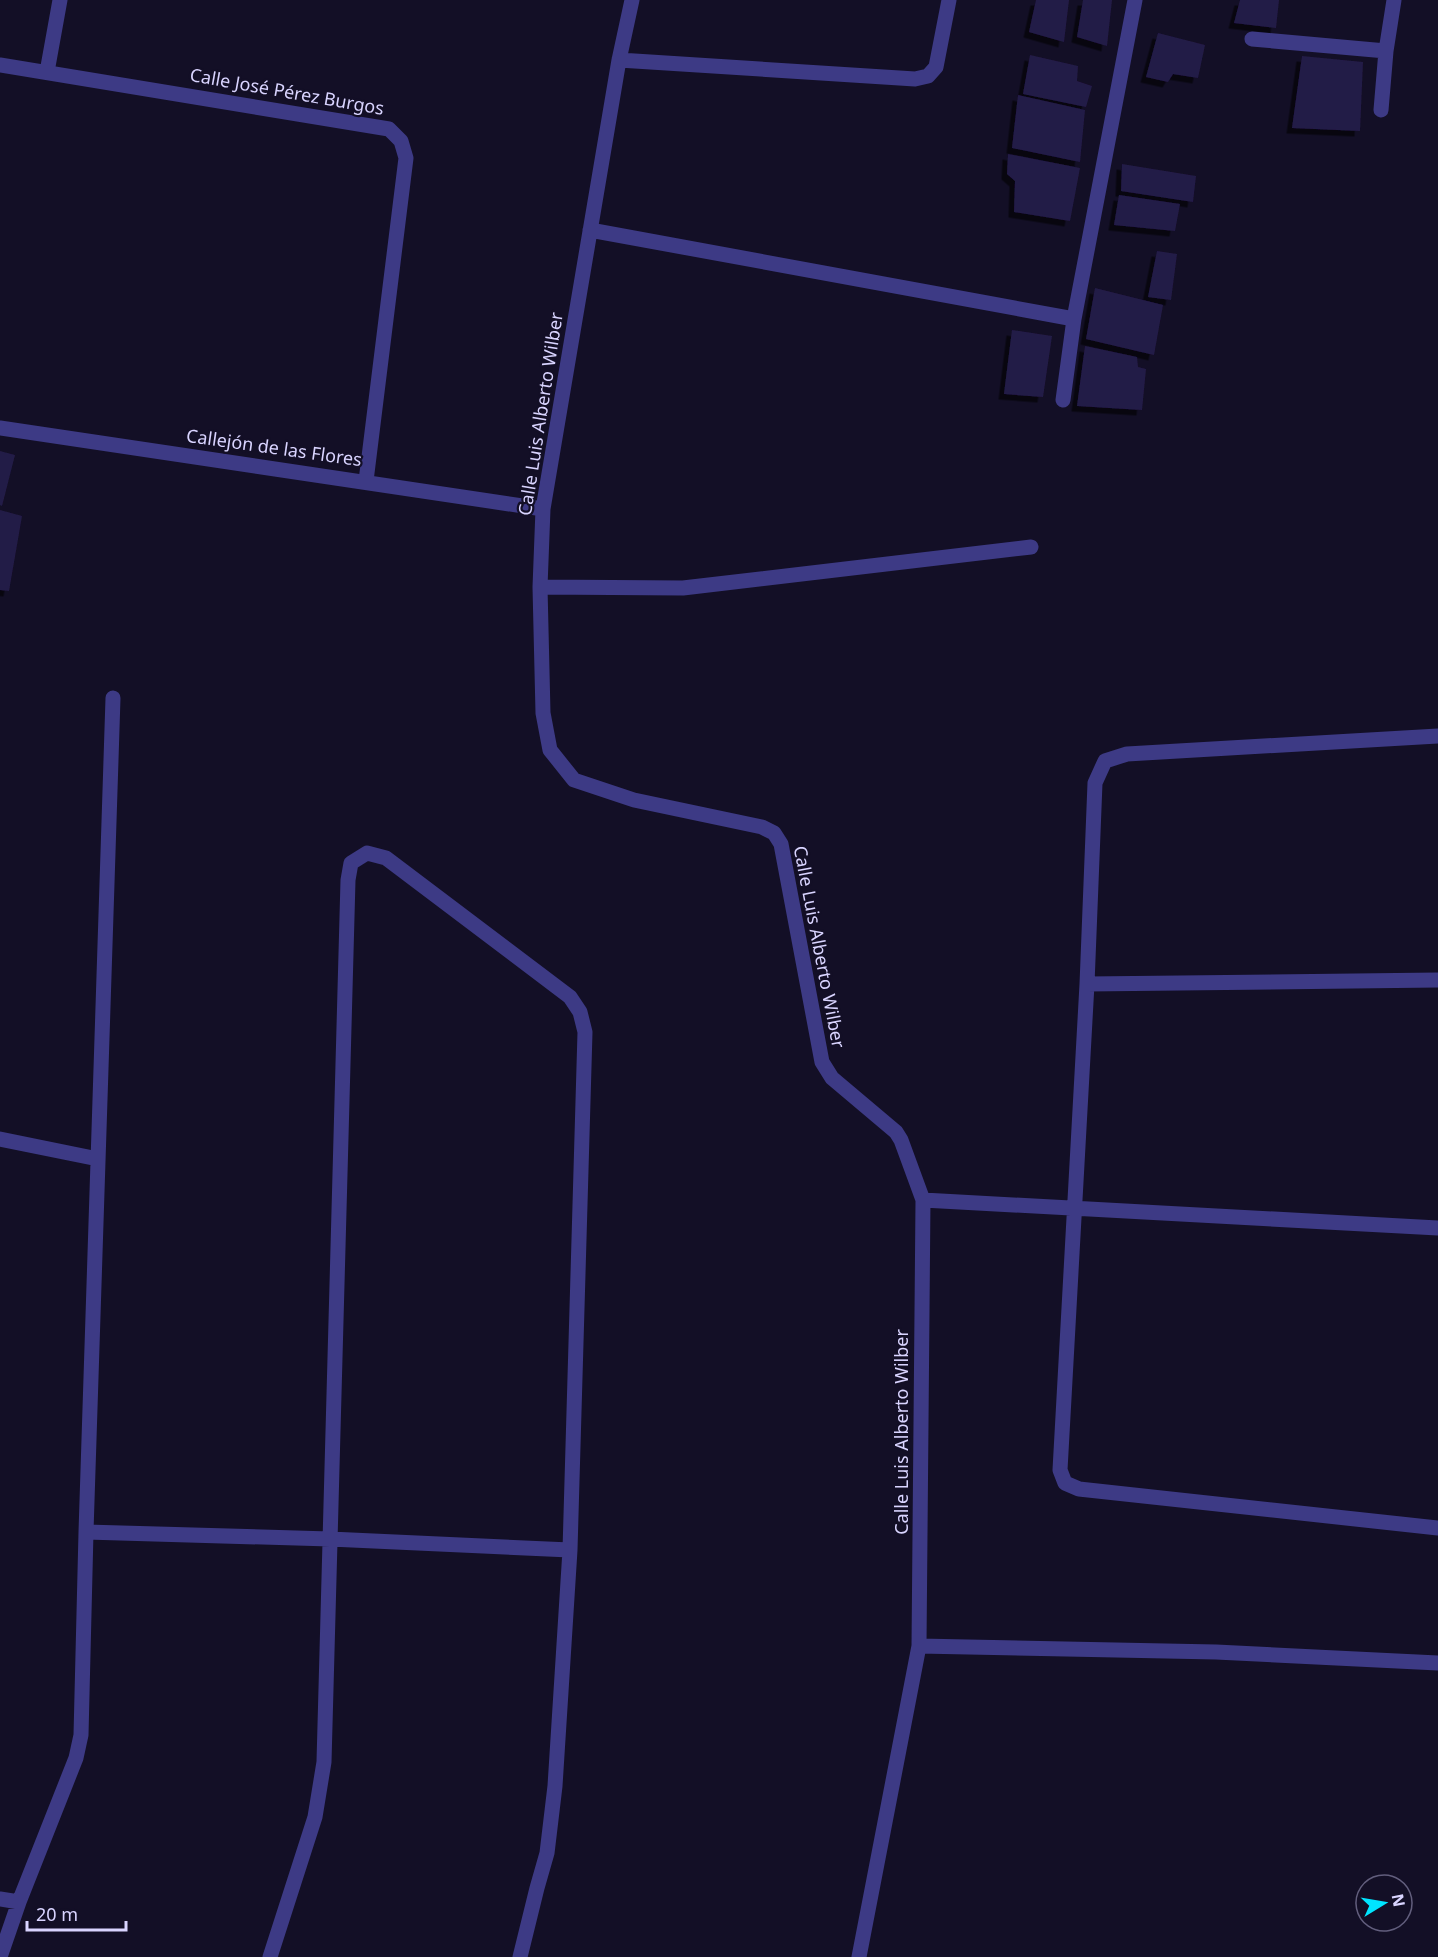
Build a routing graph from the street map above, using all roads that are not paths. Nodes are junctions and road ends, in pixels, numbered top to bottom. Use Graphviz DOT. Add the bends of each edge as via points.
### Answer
graph roads {
  1 [pos="60,0"];
  2 [pos="632,0"];
  3 [pos="949,0"];
  4 [pos="1135,0"];
  5 [pos="1394,0"];
  6 [pos="1252,39"];
  7 [pos="1386,51"];
  8 [pos="619,60"];
  9 [pos="0,65"];
  10 [pos="47,72"];
  11 [pos="1381,110"];
  12 [pos="590,230"];
  13 [pos="1074,319"];
  14 [pos="1063,400"];
  15 [pos="0,428"];
  16 [pos="366,481"];
  17 [pos="543,509"];
  18 [pos="1031,547"];
  19 [pos="540,587"];
  20 [pos="113,698"];
  21 [pos="1438,735"];
  22 [pos="1438,980"];
  23 [pos="1087,984"];
  24 [pos="0,1139"];
  25 [pos="98,1159"];
  26 [pos="923,1200"];
  27 [pos="1074,1209"];
  28 [pos="1438,1228"];
  29 [pos="1438,1528"];
  30 [pos="86,1532"];
  31 [pos="330,1539"];
  32 [pos="570,1550"];
  33 [pos="920,1646"];
  34 [pos="1438,1663"];
  35 [pos="0,1899"];
  36 [pos="19,1902"];
  37 [pos="0,1957"];
  38 [pos="270,1957"];
  39 [pos="520,1957"];
  40 [pos="859,1957"];
  1 -- 10 [label="street"];
  2 -- 8 [label="street, Calle Luis Alberto Wilber"];
  3 -- 8 [label="street" via="936,67 928,76 915,79"];
  4 -- 13 [label="street"];
  5 -- 7 [label="street"];
  6 -- 7 [label="street"];
  7 -- 11 [label="street"];
  8 -- 12 [label="street, Calle Luis Alberto Wilber"];
  9 -- 10 [label="street, Calle José Pérez Burgos"];
  10 -- 16 [label="street, Calle José Pérez Burgos" via="389,129 401,141 406,159"];
  12 -- 13 [label="street"];
  12 -- 17 [label="street, Calle Luis Alberto Wilber"];
  13 -- 14 [label="street"];
  15 -- 16 [label="street, Callejón de las Flores"];
  16 -- 17 [label="street, Callejón de las Flores"];
  17 -- 19 [label="street, Calle Luis Alberto Wilber"];
  18 -- 19 [label="street" via="683,588"];
  19 -- 26 [label="street, Calle Luis Alberto Wilber" via="543,712 550,750 574,780 634,800 762,827 774,833 781,844 822,1062 832,1078 896,1132"];
  20 -- 25 [label="street"];
  21 -- 23 [label="street" via="1127,754 1105,761 1095,783"];
  22 -- 23 [label="street"];
  23 -- 27 [label="street"];
  24 -- 25 [label="street"];
  25 -- 30 [label="street"];
  26 -- 27 [label="street"];
  26 -- 33 [label="street, Calle Luis Alberto Wilber"];
  27 -- 28 [label="street"];
  27 -- 29 [label="street" via="1060,1470 1065,1483 1079,1489"];
  30 -- 31 [label="street"];
  30 -- 36 [label="street" via="81,1734"];
  31 -- 32 [label="street"];
  31 -- 32 [label="street" via="348,880 351,863 367,853 386,858 570,997 580,1012 585,1032"];
  31 -- 38 [label="street" via="320,1794"];
  32 -- 39 [label="street" via="554,1814"];
  33 -- 34 [label="street" via="1216,1652"];
  33 -- 40 [label="street, Calle Luis Alberto Wilber"];
  35 -- 36 [label="street"];
  36 -- 37 [label="street"];
}
